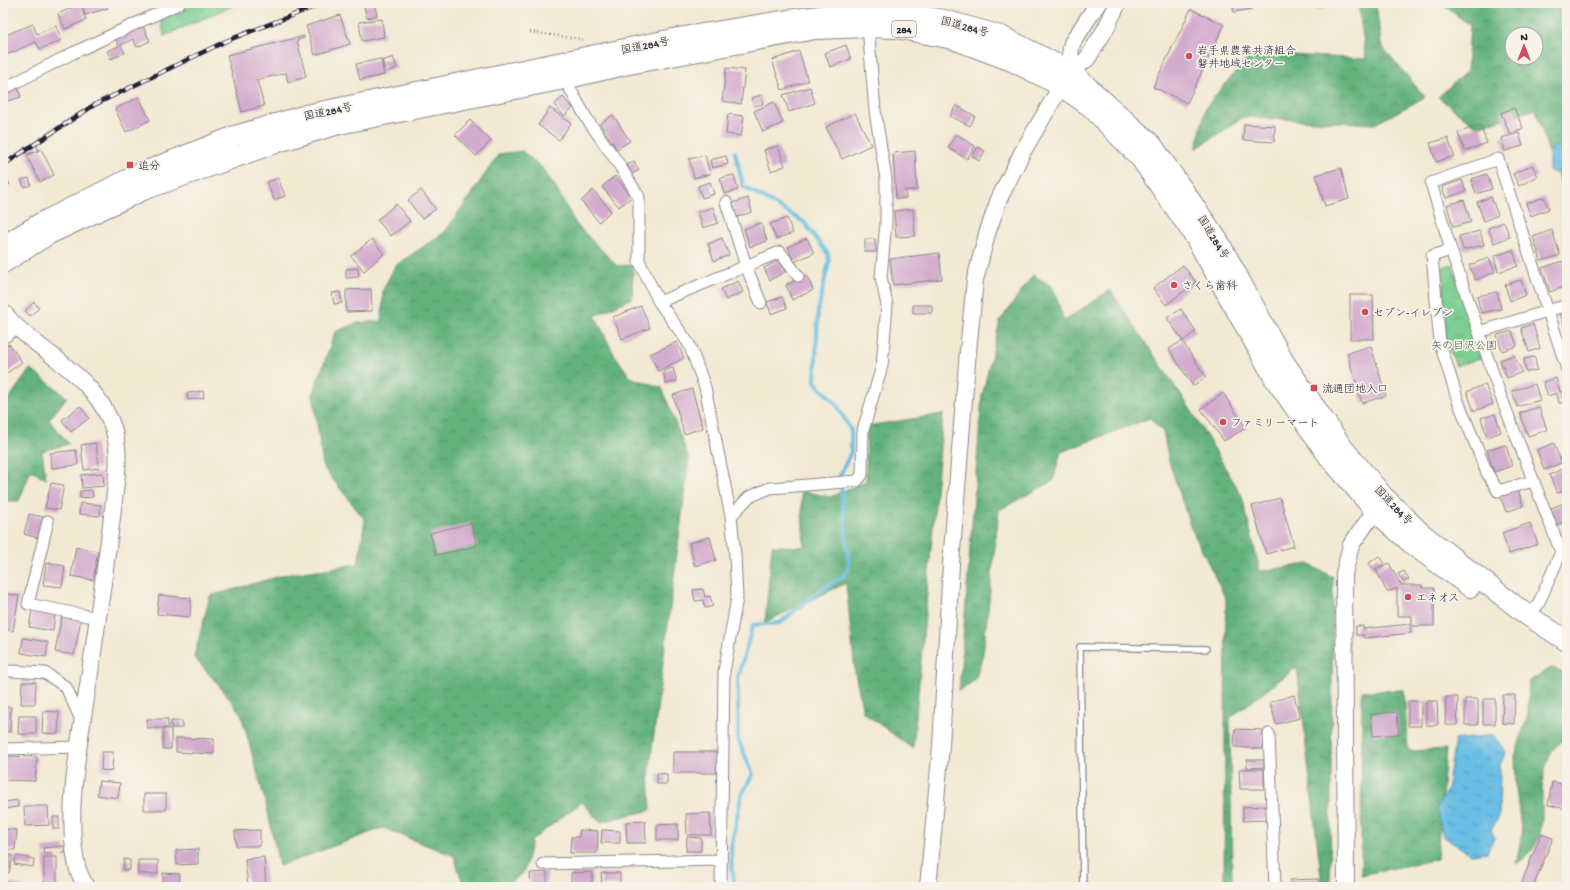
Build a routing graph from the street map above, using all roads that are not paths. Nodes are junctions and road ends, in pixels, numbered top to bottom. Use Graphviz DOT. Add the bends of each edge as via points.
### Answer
graph roads {
  1 [pos="180,3"];
  2 [pos="1098,3"];
  3 [pos="1118,3"];
  4 [pos="868,27"];
  5 [pos="560,70"];
  6 [pos="1066,78"];
  7 [pos="3,89"];
  8 [pos="726,202"];
  9 [pos="3,246"];
  10 [pos="1451,250"];
  11 [pos="3,263"];
  12 [pos="746,266"];
  13 [pos="798,276"];
  14 [pos="659,302"];
  15 [pos="760,303"];
  16 [pos="1567,306"];
  17 [pos="1547,311"];
  18 [pos="3,312"];
  19 [pos="17,328"];
  20 [pos="1479,332"];
  21 [pos="3,338"];
  22 [pos="1567,369"];
  23 [pos="1533,481"];
  24 [pos="1380,504"];
  25 [pos="731,516"];
  26 [pos="48,521"];
  27 [pos="1564,551"];
  28 [pos="1527,615"];
  29 [pos="98,618"];
  30 [pos="1567,641"];
  31 [pos="1206,649"];
  32 [pos="1567,654"];
  33 [pos="11,671"];
  34 [pos="83,723"];
  35 [pos="1269,734"];
  36 [pos="79,747"];
  37 [pos="3,749"];
  38 [pos="721,860"];
  39 [pos="543,864"];
  40 [pos="86,887"];
  41 [pos="721,887"];
  42 [pos="928,887"];
  43 [pos="1083,887"];
  44 [pos="1275,887"];
  45 [pos="1346,887"];
  1 -- 7 [label="street"];
  2 -- 6 [label="street" via="1072,43"];
  3 -- 6 [label="street" via="1087,59"];
  4 -- 5 [label="highway, 国道284号 / 284" via="815,29 624,65"];
  4 -- 6 [label="highway, 国道284号 / 284" via="896,28 953,39"];
  4 -- 25 [label="street" via="875,111 886,179 886,223 881,277 887,305 882,366 863,430 862,475 857,481 770,488 749,497"];
  5 -- 6 [label="highway, 国道284号 / 284" via="603,53 678,38 844,13 893,12 944,20 1001,36"];
  5 -- 9 [label="highway, 国道284号 / 284" via="306,115 235,136 139,174 41,223"];
  5 -- 11 [label="highway, 国道284号 / 284" via="346,122 278,142 143,190 49,234"];
  5 -- 14 [label="street" via="587,119 639,197 639,261"];
  6 -- 24 [label="highway, 国道284号 / 284" via="1091,108 1141,159 1194,235 1275,378 1329,457"];
  6 -- 42 [label="street" via="1023,150 999,199 975,280 951,564 941,746"];
  8 -- 12 [label="street"];
  10 -- 17 [label="street" via="1430,183 1498,159"];
  10 -- 20 [label="street"];
  10 -- 23 [label="street" via="1432,256 1440,343 1458,401 1487,472 1498,491"];
  12 -- 13 [label="street" via="780,252"];
  12 -- 14 [label="street"];
  12 -- 15 [label="street"];
  14 -- 25 [label="street" via="688,344 705,387"];
  16 -- 17 [label="street"];
  17 -- 20 [label="street"];
  17 -- 22 [label="street"];
  18 -- 19 [label="street"];
  19 -- 21 [label="street"];
  19 -- 29 [label="street" via="76,374 95,394 111,421 117,443 116,480"];
  20 -- 23 [label="street"];
  23 -- 27 [label="street"];
  24 -- 28 [label="highway, 国道284号 / 284" via="1422,533"];
  24 -- 32 [label="highway, 国道284号 / 284" via="1413,545"];
  24 -- 45 [label="street" via="1351,545 1344,574"];
  25 -- 38 [label="street" via="736,555 737,598 724,672"];
  26 -- 29 [label="street" via="28,604"];
  27 -- 28 [label="street" via="1538,605"];
  28 -- 30 [label="highway, 国道284号 / 284"];
  29 -- 34 [label="street"];
  31 -- 43 [label="lane" via="1080,647"];
  33 -- 34 [label="street" via="45,673 66,687"];
  34 -- 36 [label="street"];
  35 -- 44 [label="street"];
  36 -- 37 [label="street"];
  36 -- 40 [label="street" via="74,795 74,848"];
  38 -- 39 [label="street"];
  38 -- 41 [label="street"];
}
